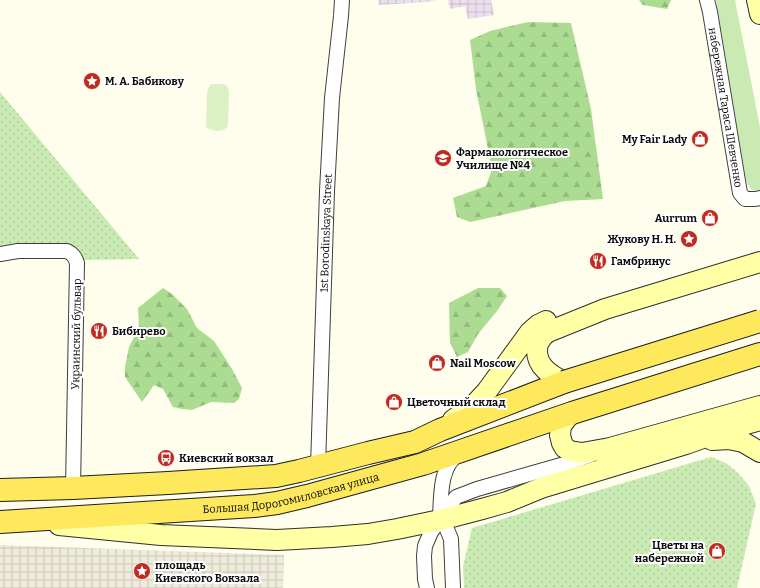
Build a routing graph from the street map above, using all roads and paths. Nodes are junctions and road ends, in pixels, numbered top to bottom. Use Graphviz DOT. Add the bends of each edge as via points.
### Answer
graph roads {
  1 [pos="342,0"];
  2 [pos="707,0"];
  3 [pos="757,0"];
  4 [pos="760,14"];
  5 [pos="760,198"];
  6 [pos="0,254"];
  7 [pos="760,262"];
  8 [pos="605,309"];
  9 [pos="760,321"];
  10 [pos="760,354"];
  11 [pos="564,382"];
  12 [pos="760,406"];
  13 [pos="572,413"];
  14 [pos="760,420"];
  15 [pos="415,442"];
  16 [pos="686,444"];
  17 [pos="471,448"];
  18 [pos="610,448"];
  19 [pos="760,452"];
  20 [pos="318,466"];
  21 [pos="73,488"];
  22 [pos="0,490"];
  23 [pos="440,520"];
  24 [pos="7,522"];
  25 [pos="427,588"];
  26 [pos="453,588"];
  1 -- 20 [label="street, 1st Borodinskaya Street" via="332,98 327,192"];
  2 -- 5 [label="street, набережная Тараса Шевченко" via="740,193 745,199"];
  3 -- 4 [label="main road"];
  6 -- 21 [label="street, Украинский бульвар" via="18,251 67,251 75,257 77,263"];
  7 -- 8 [label="main road"];
  8 -- 11 [label="main road" via="548,332 540,339 537,355 540,364 551,375"];
  8 -- 15 [label="main road" via="548,320 538,325 474,405"];
  9 -- 11 [label="main road, Большая Дорогомиловская улица, bridge"];
  10 -- 13 [label="main road, Большая Дорогомиловская улица"];
  11 -- 15 [label="main road, Большая Дорогомиловская улица"];
  12 -- 18 [label="main road"];
  13 -- 17 [label="main road, Большая Дорогомиловская улица"];
  13 -- 18 [label="main road" via="561,426 560,435 565,448 570,452 582,453"];
  14 -- 16 [label="main road"];
  15 -- 20 [label="main road, Большая Дорогомиловская улица"];
  16 -- 19 [label="main road" via="729,439 743,442"];
  16 -- 23 [label="main road" via="541,488 507,502"];
  17 -- 23 [label="street" via="456,456 445,472"];
  17 -- 24 [label="main road, Большая Дорогомиловская улица" via="379,477 276,503"];
  18 -- 23 [label="street" via="456,497"];
  20 -- 21 [label="main road, Большая Дорогомиловская улица" via="276,476"];
  21 -- 22 [label="main road, Большая Дорогомиловская улица"];
  23 -- 24 [label="main road" via="368,534 277,540 161,535"];
  23 -- 25 [label="street" via="425,546"];
  23 -- 26 [label="street" via="451,539"];
}
